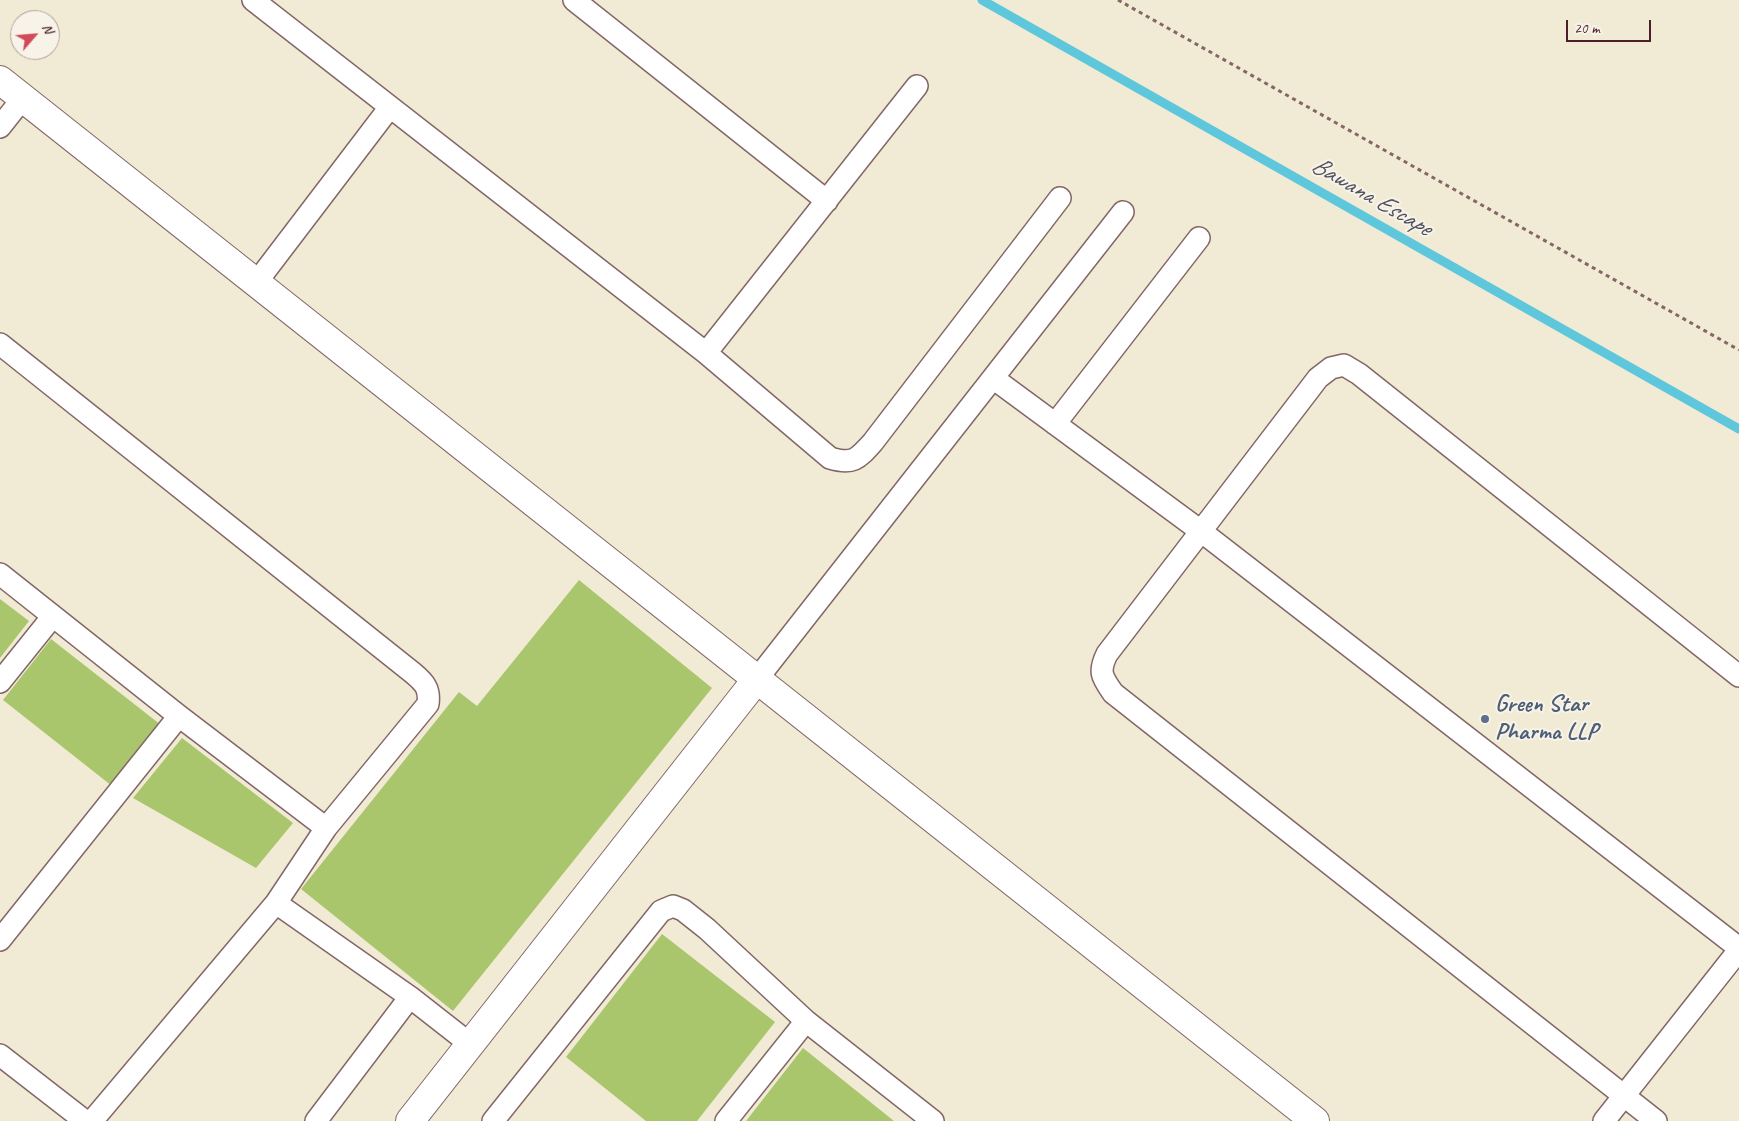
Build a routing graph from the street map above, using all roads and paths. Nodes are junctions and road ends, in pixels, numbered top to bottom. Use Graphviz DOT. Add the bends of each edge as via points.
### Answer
graph roads {
  1 [pos="253,0"];
  2 [pos="574,0"];
  3 [pos="1118,0"];
  4 [pos="0,80"];
  5 [pos="917,86"];
  6 [pos="23,98"];
  7 [pos="390,107"];
  8 [pos="0,127"];
  9 [pos="1060,198"];
  10 [pos="827,201"];
  11 [pos="1123,212"];
  12 [pos="1199,238"];
  13 [pos="256,283"];
  14 [pos="0,344"];
  15 [pos="1739,350"];
  16 [pos="706,353"];
  17 [pos="993,378"];
  18 [pos="1055,424"];
  19 [pos="1202,532"];
  20 [pos="0,574"];
  21 [pos="53,616"];
  22 [pos="1739,676"];
  23 [pos="757,679"];
  24 [pos="0,682"];
  25 [pos="179,716"];
  26 [pos="326,828"];
  27 [pos="276,903"];
  28 [pos="0,940"];
  29 [pos="1739,949"];
  30 [pos="410,997"];
  31 [pos="806,1021"];
  32 [pos="470,1044"];
  33 [pos="0,1055"];
  34 [pos="1624,1095"];
  35 [pos="85,1121"];
  36 [pos="92,1121"];
  37 [pos="316,1121"];
  38 [pos="410,1121"];
  39 [pos="493,1121"];
  40 [pos="726,1121"];
  41 [pos="933,1121"];
  42 [pos="1315,1121"];
  43 [pos="1604,1121"];
  44 [pos="1656,1121"];
  1 -- 7 [label="street"];
  2 -- 10 [label="street"];
  3 -- 15 [label="path"];
  4 -- 6 [label="street"];
  5 -- 10 [label="street"];
  6 -- 8 [label="street"];
  6 -- 13 [label="street"];
  7 -- 13 [label="street"];
  7 -- 16 [label="street"];
  9 -- 16 [label="street" via="873,442 855,459 844,462 830,458"];
  10 -- 16 [label="street"];
  11 -- 17 [label="street"];
  12 -- 18 [label="street"];
  13 -- 23 [label="street"];
  14 -- 26 [label="street" via="424,682 429,693 428,704"];
  17 -- 18 [label="street"];
  17 -- 23 [label="street"];
  18 -- 19 [label="street"];
  19 -- 22 [label="street" via="1318,378 1331,368 1344,365"];
  19 -- 29 [label="street"];
  19 -- 34 [label="street" via="1107,654 1102,665 1102,678 1113,693"];
  20 -- 21 [label="street"];
  21 -- 24 [label="street"];
  21 -- 25 [label="street"];
  23 -- 32 [label="street"];
  23 -- 42 [label="street"];
  25 -- 26 [label="street"];
  25 -- 28 [label="street"];
  26 -- 27 [label="street"];
  27 -- 30 [label="street"];
  27 -- 36 [label="street"];
  29 -- 34 [label="street"];
  30 -- 32 [label="street"];
  30 -- 37 [label="street"];
  31 -- 39 [label="street" via="707,929 673,906 661,911"];
  31 -- 40 [label="street"];
  31 -- 41 [label="street"];
  32 -- 38 [label="street"];
  33 -- 35 [label="street"];
  34 -- 43 [label="street"];
  34 -- 44 [label="street"];
}
